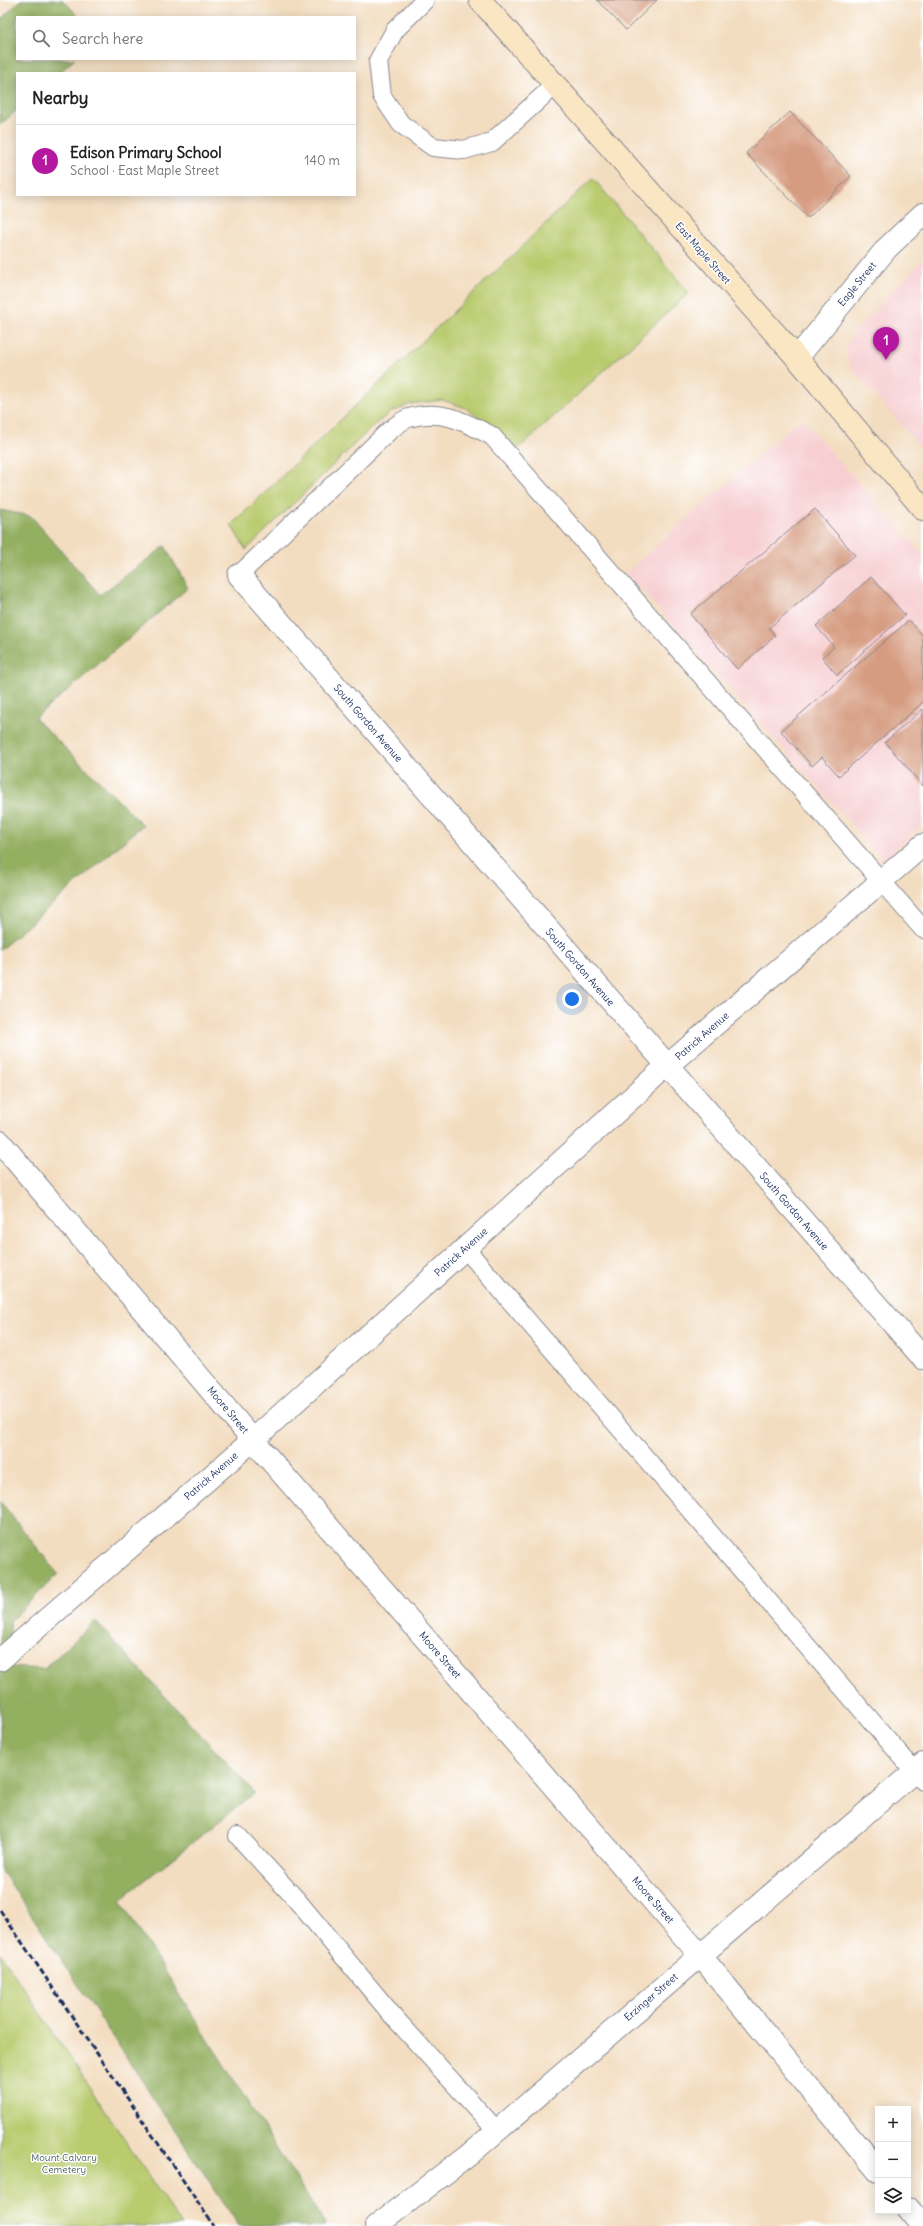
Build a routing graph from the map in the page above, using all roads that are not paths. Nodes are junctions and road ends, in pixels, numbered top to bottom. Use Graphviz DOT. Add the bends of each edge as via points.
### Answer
graph roads {
  1 [pos="425,0"];
  2 [pos="480,0"];
  3 [pos="555,85"];
  4 [pos="923,214"];
  5 [pos="796,358"];
  6 [pos="923,509"];
  7 [pos="239,575"];
  8 [pos="923,845"];
  9 [pos="881,881"];
  10 [pos="923,929"];
  11 [pos="667,1066"];
  12 [pos="0,1142"];
  13 [pos="465,1248"];
  14 [pos="923,1358"];
  15 [pos="253,1440"];
  16 [pos="0,1660"];
  17 [pos="920,1772"];
  18 [pos="238,1836"];
  19 [pos="700,1955"];
  20 [pos="497,2131"];
  21 [pos="875,2167"];
  22 [pos="911,2212"];
  23 [pos="376,2226"];
  24 [pos="923,2226"];
  1 -- 3 [label="lane" via="395,30 378,61 382,96 400,124 433,147 464,150 492,142"];
  2 -- 3 [label="main road, East Maple Street"];
  3 -- 5 [label="main road, East Maple Street"];
  4 -- 5 [label="street, Eagle Street" via="887,248"];
  5 -- 6 [label="main road, East Maple Street"];
  7 -- 9 [label="lane" via="390,430 408,418 432,415 456,418 492,436"];
  7 -- 11 [label="street, South Gordon Avenue"];
  8 -- 9 [label="street, Patrick Avenue"];
  9 -- 10 [label="lane"];
  9 -- 11 [label="street, Patrick Avenue"];
  11 -- 13 [label="street, Patrick Avenue"];
  11 -- 14 [label="street, South Gordon Avenue"];
  12 -- 15 [label="street, Moore Street"];
  13 -- 15 [label="street, Patrick Avenue"];
  13 -- 17 [label="lane"];
  15 -- 16 [label="street, Patrick Avenue"];
  15 -- 19 [label="street, Moore Street"];
  17 -- 19 [label="street, Erzinger Street"];
  18 -- 20 [label="lane" via="295,1898 393,2016"];
  19 -- 20 [label="street, Erzinger Street"];
  19 -- 21 [label="street, Moore Street"];
  20 -- 23 [label="street, Erzinger Street"];
  22 -- 24 [label="street"];
}
